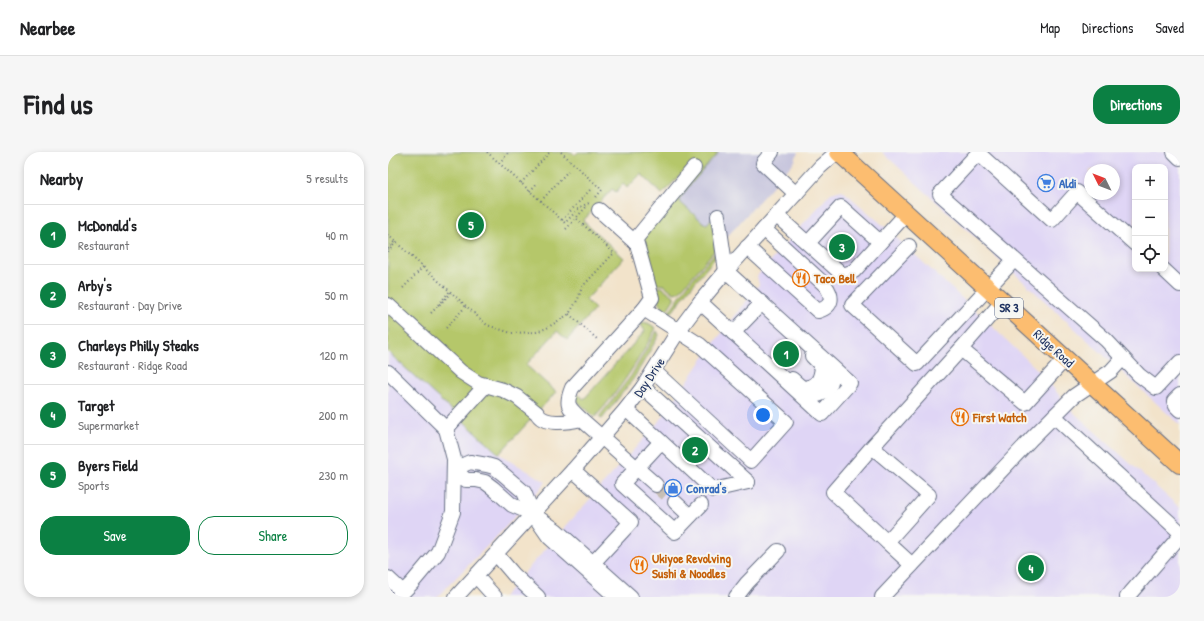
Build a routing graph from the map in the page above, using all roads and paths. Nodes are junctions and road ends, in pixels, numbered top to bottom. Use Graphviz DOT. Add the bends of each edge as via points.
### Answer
graph roads {
  1 [pos="487,152"];
  2 [pos="493,152"];
  3 [pos="509,152"];
  4 [pos="561,152"];
  5 [pos="772,152"];
  6 [pos="838,152"];
  7 [pos="978,152"];
  8 [pos="1174,152"];
  9 [pos="549,153"];
  10 [pos="490,155"];
  11 [pos="1180,158"];
  12 [pos="499,163"];
  13 [pos="694,168"];
  14 [pos="568,171"];
  15 [pos="538,182"];
  16 [pos="521,183"];
  17 [pos="590,190"];
  18 [pos="530,191"];
  19 [pos="796,194"];
  20 [pos="541,201"];
  21 [pos="595,206"];
  22 [pos="906,214"];
  23 [pos="776,215"];
  24 [pos="718,216"];
  25 [pos="576,218"];
  26 [pos="562,220"];
  27 [pos="566,229"];
  28 [pos="764,229"];
  29 [pos="388,235"];
  30 [pos="634,241"];
  31 [pos="1132,241"];
  32 [pos="396,242"];
  33 [pos="880,242"];
  34 [pos="808,243"];
  35 [pos="909,246"];
  36 [pos="747,247"];
  37 [pos="388,249"];
  38 [pos="388,252"];
  39 [pos="1014,260"];
  40 [pos="423,267"];
  41 [pos="726,271"];
  42 [pos="1166,272"];
  43 [pos="1180,285"];
  44 [pos="404,288"];
  45 [pos="987,288"];
  46 [pos="450,292"];
  47 [pos="700,302"];
  48 [pos="1002,302"];
  49 [pos="762,303"];
  50 [pos="388,305"];
  51 [pos="466,306"];
  52 [pos="644,309"];
  53 [pos="431,313"];
  54 [pos="569,314"];
  55 [pos="773,314"];
  56 [pos="446,328"];
  57 [pos="679,330"];
  58 [pos="733,333"];
  59 [pos="597,339"];
  60 [pos="749,348"];
  61 [pos="960,348"];
  62 [pos="1066,359"];
  63 [pos="1122,359"];
  64 [pos="1180,362"];
  65 [pos="654,371"];
  66 [pos="388,372"];
  67 [pos="1092,383"];
  68 [pos="486,385"];
  69 [pos="643,387"];
  70 [pos="1180,395"];
  71 [pos="626,409"];
  72 [pos="1180,410"];
  73 [pos="1054,416"];
  74 [pos="581,419"];
  75 [pos="446,429"];
  76 [pos="602,438"];
  77 [pos="656,446"];
  78 [pos="872,447"];
  79 [pos="1179,460"];
  80 [pos="636,468"];
  81 [pos="454,469"];
  82 [pos="573,470"];
  83 [pos="656,485"];
  84 [pos="675,502"];
  85 [pos="701,504"];
  86 [pos="533,514"];
  87 [pos="690,516"];
  88 [pos="1180,532"];
  89 [pos="1180,536"];
  90 [pos="886,542"];
  91 [pos="778,551"];
  92 [pos="496,554"];
  93 [pos="593,563"];
  94 [pos="912,565"];
  95 [pos="476,576"];
  96 [pos="388,578"];
  97 [pos="400,594"];
  98 [pos="456,597"];
  99 [pos="495,597"];
  100 [pos="538,597"];
  101 [pos="616,597"];
  102 [pos="631,597"];
  103 [pos="736,597"];
  104 [pos="882,597"];
  105 [pos="1126,597"];
  1 -- 10 [label="path"];
  2 -- 10 [label="path"];
  3 -- 12 [label="path"];
  4 -- 21 [label="path" via="602,190"];
  5 -- 19 [label="street" via="763,163"];
  6 -- 19 [label="street, Day Drive" via="820,167"];
  6 -- 22 [label="main road, Ridge Road / SR 3"];
  7 -- 31 [label="street" via="1052,220 1077,192"];
  7 -- 39 [label="street" via="940,194"];
  8 -- 11 [label="street"];
  9 -- 16 [label="path"];
  10 -- 12 [label="path"];
  12 -- 16 [label="path"];
  13 -- 30 [label="street"];
  14 -- 20 [label="path"];
  15 -- 18 [label="path"];
  16 -- 18 [label="path"];
  17 -- 26 [label="path"];
  18 -- 20 [label="path"];
  19 -- 23 [label="street, Day Drive"];
  20 -- 26 [label="path"];
  21 -- 25 [label="path"];
  21 -- 26 [label="path" via="580,207 565,223"];
  21 -- 30 [label="street"];
  22 -- 33 [label="street"];
  22 -- 45 [label="main road, Ridge Road / SR 3"];
  23 -- 28 [label="street, Day Drive"];
  23 -- 34 [label="street"];
  24 -- 41 [label="street"];
  25 -- 27 [label="path"];
  25 -- 54 [label="path" via="614,253 582,287"];
  28 -- 36 [label="street, Day Drive"];
  28 -- 36 [label="street" via="825,285 831,301 818,311"];
  29 -- 32 [label="path"];
  30 -- 52 [label="street" via="652,298"];
  32 -- 37 [label="path"];
  32 -- 38 [label="path"];
  32 -- 40 [label="path"];
  33 -- 34 [label="street" via="854,271 843,275"];
  33 -- 34 [label="street" via="841,207"];
  35 -- 45 [label="street" via="852,305 917,364"];
  36 -- 41 [label="street, Day Drive"];
  39 -- 45 [label="street"];
  39 -- 63 [label="street" via="1106,340"];
  40 -- 44 [label="path"];
  40 -- 46 [label="path"];
  41 -- 47 [label="street, Day Drive"];
  41 -- 49 [label="street"];
  42 -- 43 [label="street"];
  45 -- 48 [label="main road, Ridge Road / SR 3"];
  46 -- 51 [label="path"];
  46 -- 53 [label="path"];
  47 -- 57 [label="street, Day Drive"];
  47 -- 58 [label="street"];
  48 -- 61 [label="street"];
  48 -- 62 [label="main road, Ridge Road / SR 3"];
  49 -- 55 [label="street"];
  49 -- 58 [label="street"];
  50 -- 68 [label="street" via="461,372"];
  51 -- 54 [label="path" via="487,325 512,333 536,332"];
  51 -- 56 [label="path"];
  52 -- 57 [label="street"];
  52 -- 74 [label="street" via="572,388 568,399 569,408"];
  54 -- 59 [label="path"];
  55 -- 60 [label="street" via="775,322 822,366 821,377 815,384 802,388 763,352"];
  55 -- 60 [label="street" via="850,384 822,414"];
  57 -- 65 [label="street, Day Drive"];
  57 -- 65 [label="street" via="700,345 786,422 750,461"];
  58 -- 60 [label="street"];
  61 -- 62 [label="street" via="1025,403"];
  61 -- 78 [label="street"];
  62 -- 67 [label="main road, Ridge Road / SR 3"];
  63 -- 64 [label="street" via="1156,388"];
  63 -- 67 [label="street" via="1111,371"];
  65 -- 69 [label="street, Day Drive"];
  66 -- 75 [label="street"];
  67 -- 73 [label="street"];
  67 -- 79 [label="main road, Ridge Road / SR 3"];
  68 -- 74 [label="street" via="517,397 544,420 570,422"];
  68 -- 75 [label="street"];
  69 -- 71 [label="street, Day Drive"];
  69 -- 71 [label="street" via="748,482 713,490"];
  70 -- 72 [label="street" via="1174,401"];
  71 -- 76 [label="street, Day Drive"];
  73 -- 88 [label="street"];
  73 -- 94 [label="street"];
  74 -- 76 [label="street"];
  75 -- 81 [label="street"];
  76 -- 80 [label="street"];
  76 -- 82 [label="street, Day Drive"];
  77 -- 80 [label="street"];
  78 -- 90 [label="street" via="833,492"];
  78 -- 90 [label="street" via="930,495"];
  80 -- 83 [label="street"];
  80 -- 87 [label="street" via="622,484 675,532"];
  81 -- 86 [label="street" via="470,462 494,468 524,492"];
  81 -- 97 [label="street" via="453,512 438,552"];
  82 -- 86 [label="street, Day Drive"];
  82 -- 93 [label="street" via="631,522"];
  84 -- 87 [label="street"];
  85 -- 87 [label="street"];
  86 -- 92 [label="street, Day Drive"];
  86 -- 93 [label="street" via="556,530"];
  86 -- 101 [label="street" via="549,537"];
  89 -- 105 [label="street"];
  90 -- 94 [label="street"];
  91 -- 103 [label="street"];
  92 -- 95 [label="street, Day Drive"];
  92 -- 100 [label="street"];
  93 -- 102 [label="street"];
  94 -- 104 [label="street"];
  95 -- 98 [label="street, Day Drive"];
  95 -- 99 [label="street"];
  96 -- 97 [label="street"];
}
